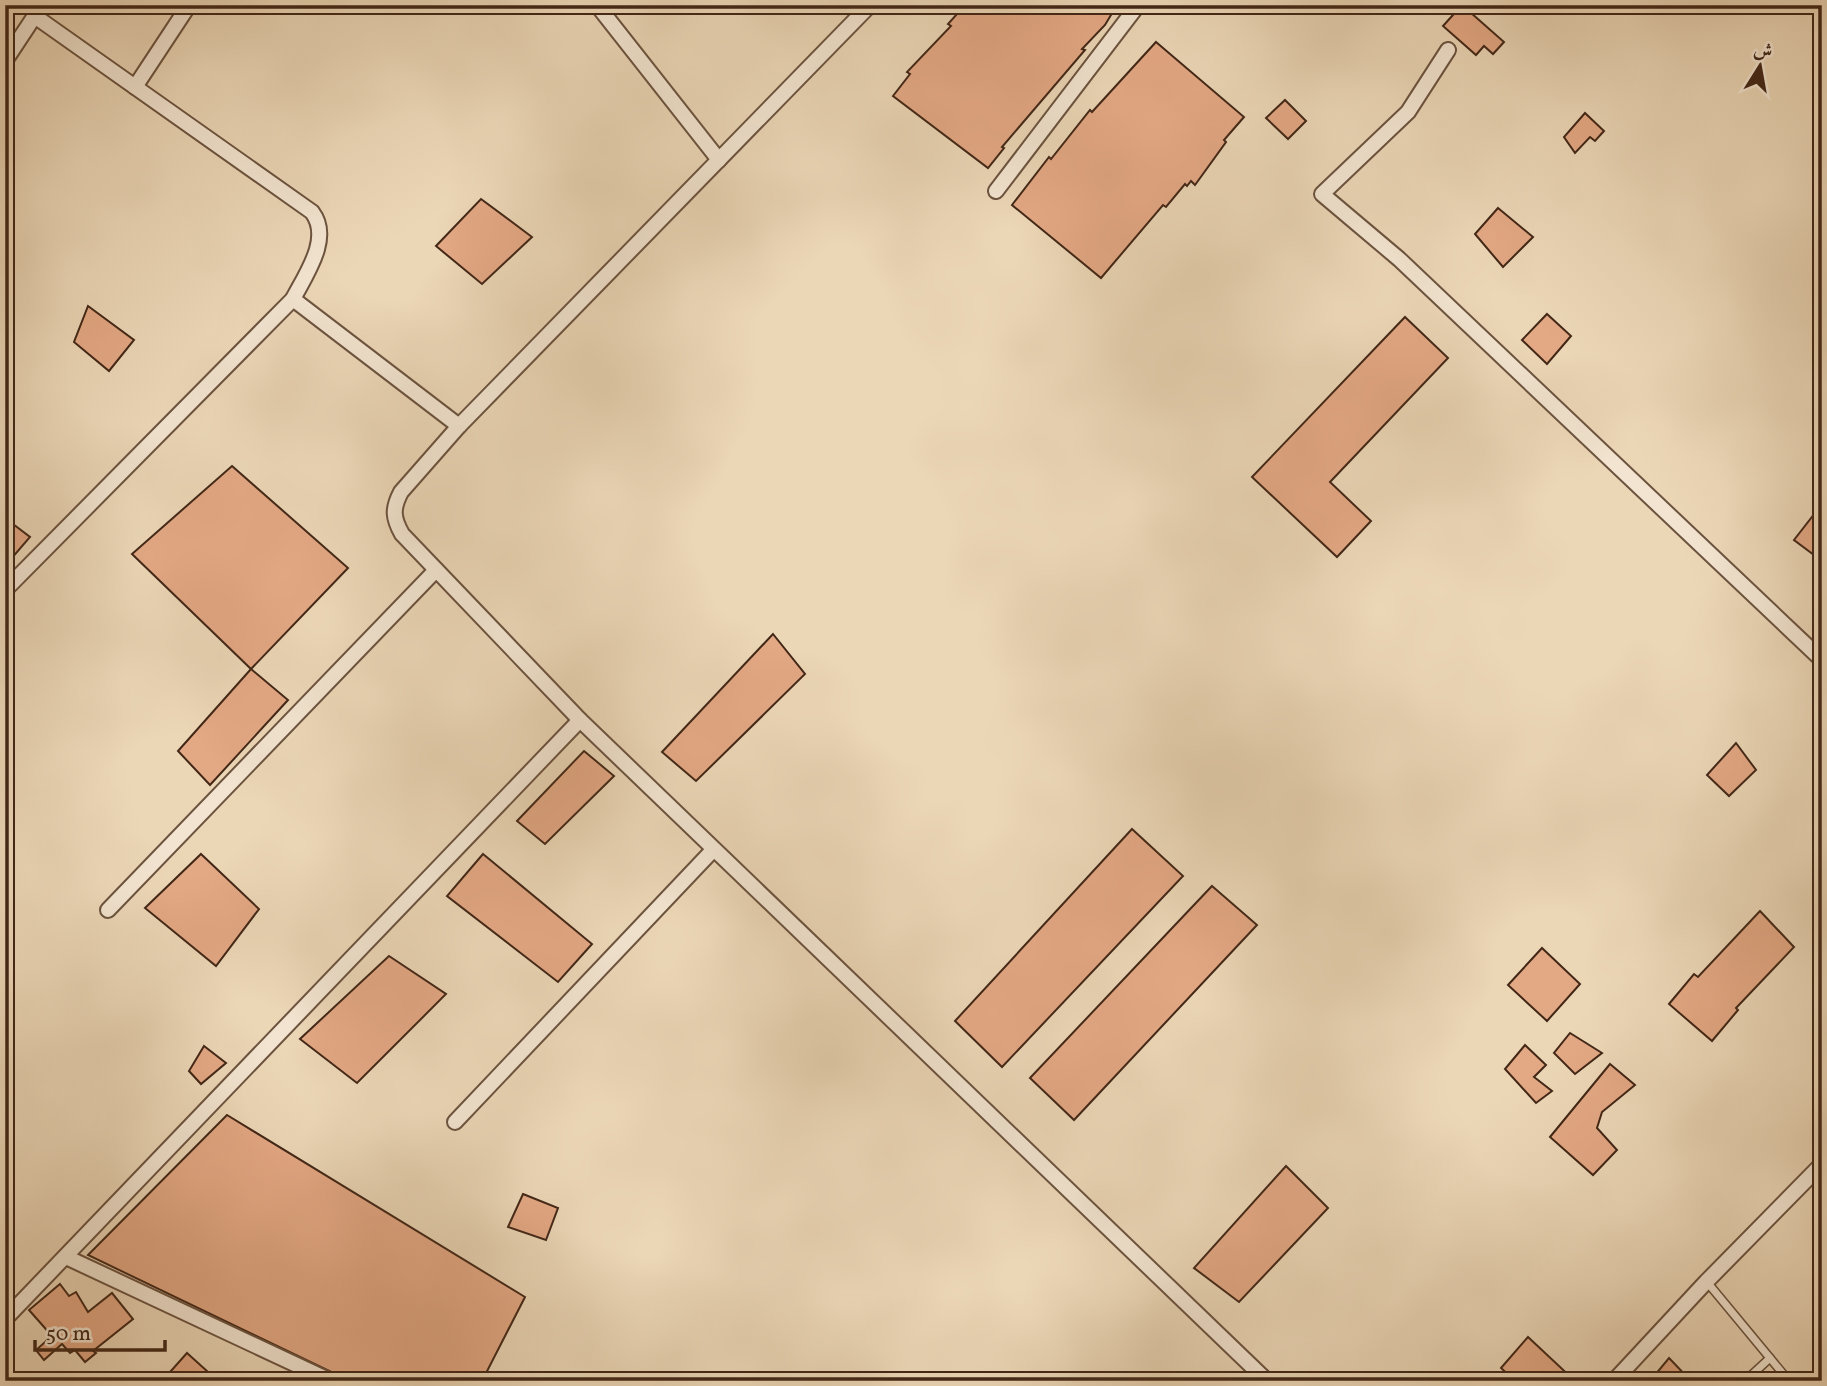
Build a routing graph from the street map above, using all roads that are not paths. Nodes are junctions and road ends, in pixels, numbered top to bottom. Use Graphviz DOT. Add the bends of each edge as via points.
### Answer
graph roads {
  1 [pos="189,5"];
  2 [pos="597,5"];
  3 [pos="870,5"];
  4 [pos="1138,5"];
  5 [pos="39,11"];
  6 [pos="1448,50"];
  7 [pos="5,61"];
  8 [pos="135,87"];
  9 [pos="719,160"];
  10 [pos="996,191"];
  11 [pos="293,299"];
  12 [pos="459,426"];
  13 [pos="436,570"];
  14 [pos="5,590"];
  15 [pos="1822,660"];
  16 [pos="580,720"];
  17 [pos="713,850"];
  18 [pos="108,910"];
  19 [pos="455,1122"];
  20 [pos="1822,1164"];
  21 [pos="66,1256"];
  22 [pos="1706,1282"];
  23 [pos="8,1316"];
  24 [pos="1770,1358"];
  25 [pos="331,1381"];
  26 [pos="1267,1381"];
  27 [pos="1614,1381"];
  28 [pos="1745,1381"];
  29 [pos="1789,1381"];
  1 -- 8 [label="street"];
  2 -- 9 [label="street"];
  3 -- 9 [label="street"];
  4 -- 10 [label="street"];
  5 -- 7 [label="street"];
  5 -- 8 [label="street"];
  6 -- 15 [label="street" via="1408,111 1322,194 1399,259"];
  8 -- 11 [label="street" via="320,222 317,249"];
  9 -- 12 [label="street"];
  11 -- 12 [label="street"];
  11 -- 14 [label="street"];
  12 -- 13 [label="street" via="394,505 395,522 402,534"];
  13 -- 16 [label="street"];
  13 -- 18 [label="street"];
  16 -- 17 [label="street"];
  16 -- 21 [label="street"];
  17 -- 19 [label="street"];
  17 -- 26 [label="street"];
  20 -- 22 [label="street"];
  21 -- 23 [label="street"];
  21 -- 25 [label="street"];
  22 -- 24 [label="lane"];
  22 -- 27 [label="street"];
  24 -- 28 [label="lane"];
  24 -- 29 [label="lane"];
}
